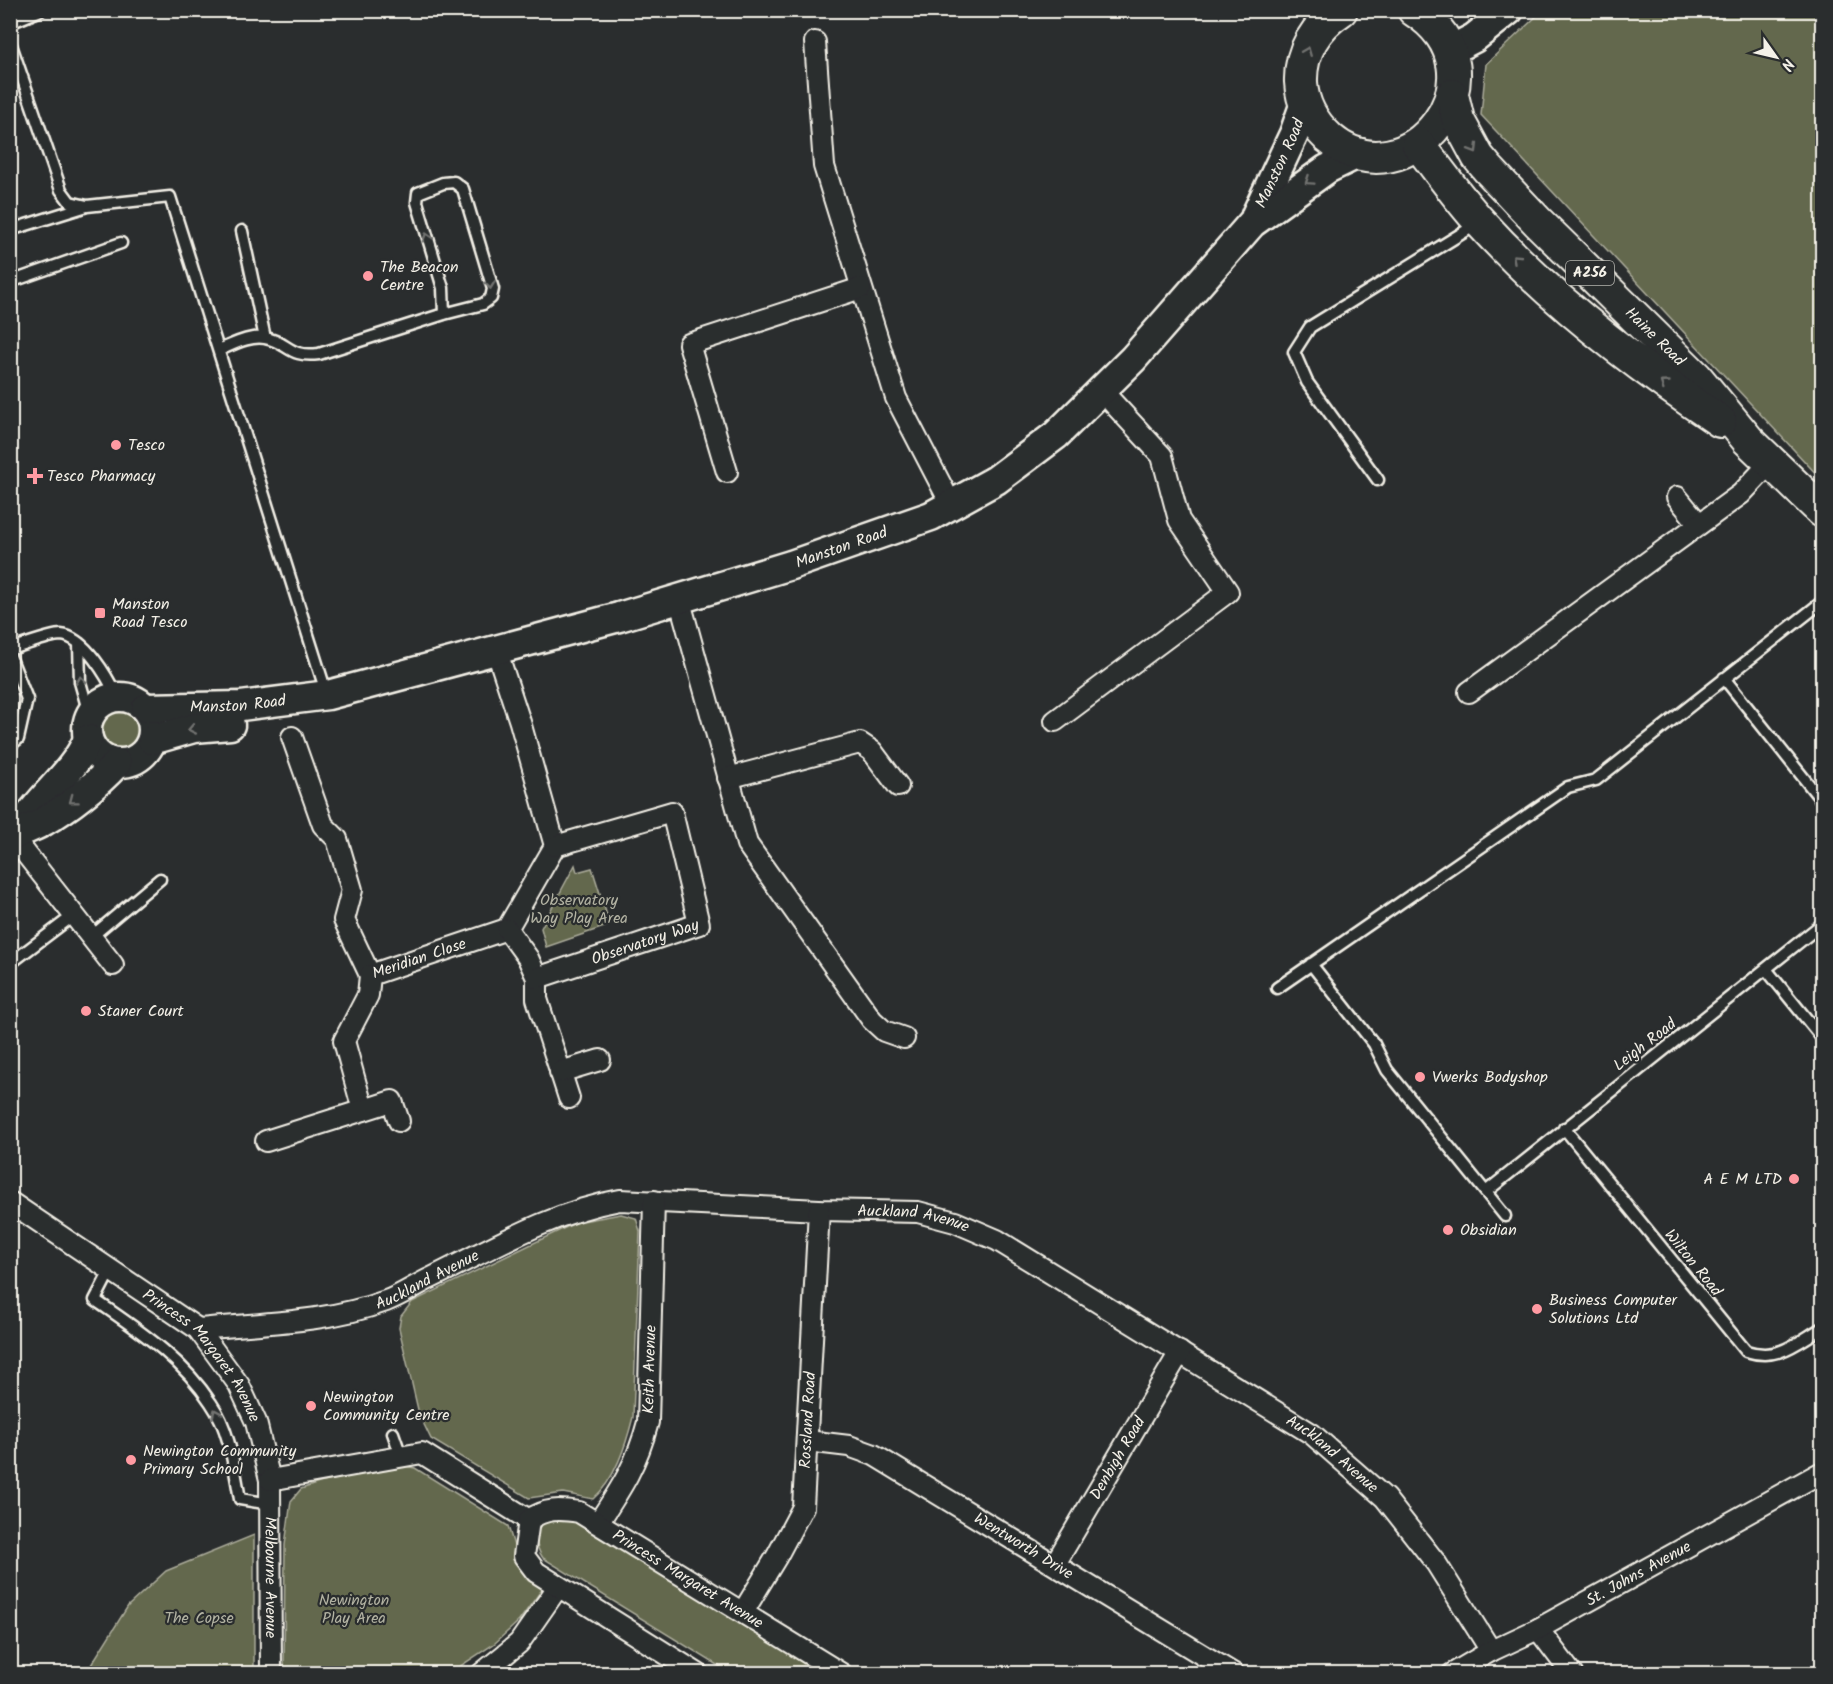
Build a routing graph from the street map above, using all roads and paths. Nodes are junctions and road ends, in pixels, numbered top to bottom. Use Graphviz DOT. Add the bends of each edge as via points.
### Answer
graph roads {
  1 [pos="41,10"];
  2 [pos="1414,10"];
  3 [pos="1509,10"];
  4 [pos="1327,15"];
  5 [pos="10,23"];
  6 [pos="10,42"];
  7 [pos="815,42"];
  8 [pos="1449,51"];
  9 [pos="1452,95"];
  10 [pos="1305,103"];
  11 [pos="1418,144"];
  12 [pos="1360,153"];
  13 [pos="87,206"];
  14 [pos="1479,222"];
  15 [pos="1252,223"];
  16 [pos="10,230"];
  17 [pos="242,231"];
  18 [pos="121,243"];
  19 [pos="10,282"];
  20 [pos="861,288"];
  21 [pos="444,314"];
  22 [pos="265,338"];
  23 [pos="219,350"];
  24 [pos="1102,391"];
  25 [pos="1748,440"];
  26 [pos="1772,462"];
  27 [pos="727,472"];
  28 [pos="1378,480"];
  29 [pos="1677,497"];
  30 [pos="952,506"];
  31 [pos="1822,511"];
  32 [pos="1699,524"];
  33 [pos="679,598"];
  34 [pos="1822,602"];
  35 [pos="79,643"];
  36 [pos="10,649"];
  37 [pos="496,652"];
  38 [pos="10,656"];
  39 [pos="1724,678"];
  40 [pos="1469,692"];
  41 [pos="328,695"];
  42 [pos="117,697"];
  43 [pos="146,708"];
  44 [pos="1056,721"];
  45 [pos="89,728"];
  46 [pos="292,737"];
  47 [pos="152,740"];
  48 [pos="10,745"];
  49 [pos="117,763"];
  50 [pos="728,778"];
  51 [pos="898,786"];
  52 [pos="1822,801"];
  53 [pos="14,835"];
  54 [pos="555,846"];
  55 [pos="160,879"];
  56 [pos="74,915"];
  57 [pos="1822,924"];
  58 [pos="507,929"];
  59 [pos="91,937"];
  60 [pos="12,962"];
  61 [pos="1311,964"];
  62 [pos="113,965"];
  63 [pos="1766,969"];
  64 [pos="370,975"];
  65 [pos="537,978"];
  66 [pos="1277,988"];
  67 [pos="904,1038"];
  68 [pos="1822,1038"];
  69 [pos="600,1060"];
  70 [pos="560,1072"];
  71 [pos="568,1098"];
  72 [pos="363,1110"];
  73 [pos="399,1121"];
  74 [pos="1564,1128"];
  75 [pos="266,1141"];
  76 [pos="1486,1191"];
  77 [pos="654,1201"];
  78 [pos="10,1202"];
  79 [pos="819,1210"];
  80 [pos="1505,1216"];
  81 [pos="110,1271"];
  82 [pos="1822,1328"];
  83 [pos="198,1329"];
  84 [pos="1180,1352"];
  85 [pos="393,1433"];
  86 [pos="807,1441"];
  87 [pos="401,1456"];
  88 [pos="1821,1477"];
  89 [pos="270,1480"];
  90 [pos="270,1504"];
  91 [pos="529,1520"];
  92 [pos="598,1523"];
  93 [pos="1055,1564"];
  94 [pos="558,1587"];
  95 [pos="743,1612"];
  96 [pos="1538,1629"];
  97 [pos="1491,1651"];
  98 [pos="271,1674"];
  99 [pos="481,1674"];
  100 [pos="698,1674"];
  101 [pos="842,1674"];
  102 [pos="1234,1674"];
  103 [pos="1452,1674"];
  104 [pos="1572,1674"];
  1 -- 5 [label="lane"];
  2 -- 8 [label="main road" via="1435,27"];
  3 -- 8 [label="main road" via="1474,38"];
  10 -- 4 [label="main road, one-way" via="1303,61"];
  6 -- 13 [label="lane" via="61,190 70,202"];
  7 -- 20 [label="street" via="824,166"];
  8 -- 9 [label="main road" via="1454,66"];
  9 -- 11 [label="main road" via="1440,123"];
  9 -- 25 [label="main road, Haine Road / A256, one-way" via="1458,120 1488,169 1696,377"];
  10 -- 12 [label="main road" via="1311,117 1332,140"];
  10 -- 15 [label="main road, Manston Road"];
  11 -- 12 [label="main road" via="1390,154"];
  11 -- 14 [label="main road, Haine Road / A256"];
  12 -- 15 [label="main road, Manston Road, one-way" via="1327,169"];
  13 -- 16 [label="lane"];
  13 -- 23 [label="lane" via="170,197"];
  25 -- 14 [label="main road, Haine Road / A256, one-way" via="1654,376 1577,314"];
  14 -- 28 [label="lane" via="1310,327 1294,352 1307,382"];
  15 -- 24 [label="main road, Manston Road"];
  17 -- 22 [label="lane"];
  18 -- 19 [label="lane"];
  20 -- 27 [label="street" via="688,344"];
  20 -- 30 [label="street" via="896,398"];
  21 -- 21 [label="lane, one-way" via="443,288 417,202 418,193 454,182 464,189 493,289 491,298 483,304"];
  21 -- 22 [label="lane" via="319,354 301,356"];
  22 -- 23 [label="lane" via="246,339"];
  23 -- 41 [label="lane"];
  24 -- 30 [label="main road, Manston Road" via="1027,458"];
  24 -- 44 [label="street" via="1162,456 1179,520 1228,592"];
  25 -- 26 [label="main road, Haine Road / A256"];
  26 -- 31 [label="main road, Haine Road / A256"];
  26 -- 32 [label="street" via="1741,494"];
  29 -- 32 [label="street"];
  30 -- 33 [label="main road, Manston Road" via="791,565"];
  32 -- 40 [label="street"];
  33 -- 37 [label="main road, Manston Road"];
  33 -- 50 [label="street"];
  34 -- 39 [label="lane"];
  35 -- 36 [label="lane" via="62,635"];
  35 -- 42 [label="lane" via="106,674"];
  45 -- 35 [label="lane, one-way" via="80,682"];
  37 -- 41 [label="main road, Manston Road"];
  37 -- 54 [label="street"];
  38 -- 48 [label="lane" via="27,699 18,739"];
  39 -- 52 [label="lane"];
  39 -- 61 [label="lane" via="1596,780 1568,787"];
  41 -- 43 [label="main road, Manston Road" via="250,705"];
  41 -- 47 [label="main road, Manston Road, one-way" via="287,718 194,728"];
  42 -- 43 [label="main road, Manston Road" via="133,699"];
  42 -- 45 [label="main road" via="100,704"];
  43 -- 47 [label="main road" via="152,720"];
  45 -- 49 [label="main road" via="99,755"];
  45 -- 53 [label="main road" via="83,752"];
  46 -- 64 [label="street, Meridian Close" via="323,825 339,845 352,890 344,920"];
  47 -- 49 [label="main road, Manston Road" via="139,758"];
  49 -- 53 [label="main road, Manston Road, one-way" via="42,822"];
  50 -- 51 [label="street" via="860,743 872,751"];
  50 -- 67 [label="street" via="747,844 872,1020 884,1031"];
  53 -- 56 [label="street"];
  54 -- 58 [label="street"];
  54 -- 65 [label="street, Observatory Way" via="672,812 699,924"];
  55 -- 59 [label="lane"];
  56 -- 59 [label="street"];
  56 -- 60 [label="lane"];
  57 -- 63 [label="lane, Leigh Road"];
  58 -- 64 [label="street, Meridian Close"];
  58 -- 65 [label="street"];
  59 -- 62 [label="street"];
  61 -- 66 [label="lane"];
  61 -- 76 [label="lane" via="1376,1048 1387,1070"];
  63 -- 68 [label="lane"];
  63 -- 74 [label="lane, Leigh Road"];
  64 -- 72 [label="street" via="368,995 344,1041"];
  65 -- 70 [label="street" via="537,999"];
  69 -- 70 [label="street"];
  70 -- 71 [label="street"];
  72 -- 73 [label="street" via="392,1101"];
  72 -- 75 [label="street"];
  74 -- 76 [label="lane, Leigh Road"];
  74 -- 82 [label="lane, Wilton Road" via="1746,1351 1776,1355"];
  76 -- 80 [label="lane"];
  77 -- 79 [label="street, Auckland Avenue"];
  77 -- 83 [label="street, Auckland Avenue" via="620,1200 553,1218 389,1300 345,1314"];
  77 -- 92 [label="street, Keith Avenue" via="648,1422 639,1455"];
  78 -- 81 [label="street, Princess Margaret Avenue"];
  79 -- 84 [label="street, Auckland Avenue" via="918,1212 956,1222 997,1240"];
  79 -- 86 [label="street, Rossland Road"];
  81 -- 83 [label="street, Princess Margaret Avenue"];
  90 -- 81 [label="lane, one-way" via="240,1499 229,1443 212,1404 181,1365 149,1336 95,1300"];
  83 -- 89 [label="street, Princess Margaret Avenue" via="239,1384 256,1422"];
  84 -- 93 [label="street, Denbigh Road"];
  84 -- 97 [label="street, Auckland Avenue" via="1312,1434 1385,1498 1436,1563"];
  85 -- 87 [label="lane"];
  86 -- 93 [label="street, Wentworth Drive" via="849,1446 874,1455"];
  86 -- 95 [label="street, Rossland Road" via="803,1507"];
  87 -- 89 [label="street"];
  87 -- 91 [label="street" via="422,1453"];
  88 -- 96 [label="street, St. Johns Avenue"];
  89 -- 90 [label="street, Melbourne Avenue"];
  90 -- 98 [label="street, Melbourne Avenue"];
  91 -- 92 [label="street, Princess Margaret Avenue" via="539,1512 558,1509 579,1512"];
  91 -- 94 [label="street" via="524,1556 536,1572"];
  92 -- 95 [label="street, Princess Margaret Avenue"];
  93 -- 102 [label="street, Wentworth Drive"];
  94 -- 99 [label="street" via="519,1643"];
  94 -- 100 [label="street"];
  95 -- 101 [label="street, Princess Margaret Avenue"];
  96 -- 97 [label="street, St. Johns Avenue"];
  96 -- 104 [label="street"];
  97 -- 103 [label="street, St. Johns Avenue"];
}
